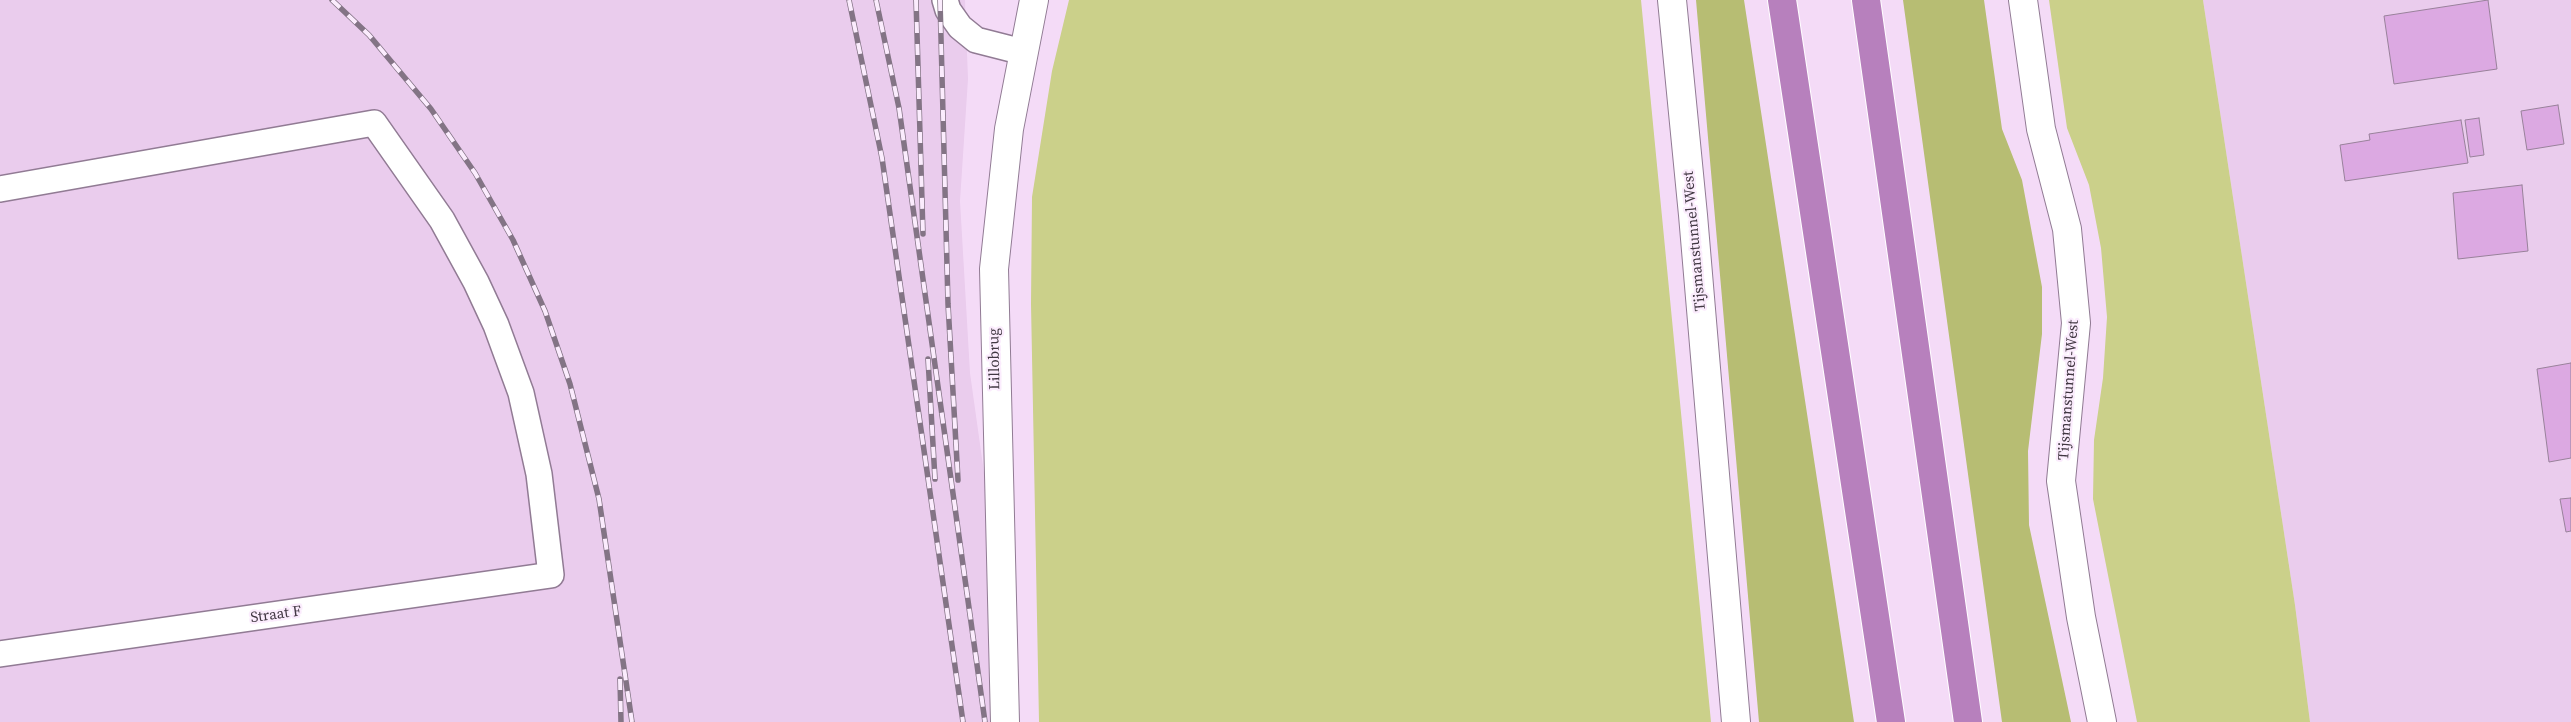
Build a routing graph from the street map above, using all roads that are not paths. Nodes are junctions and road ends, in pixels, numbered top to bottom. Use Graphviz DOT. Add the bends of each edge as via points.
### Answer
graph roads {
  1 [pos="945,0"];
  2 [pos="1034,0"];
  3 [pos="1672,0"];
  4 [pos="1782,0"];
  5 [pos="1866,0"];
  6 [pos="2023,0"];
  7 [pos="1023,52"];
  8 [pos="0,189"];
  9 [pos="0,654"];
  10 [pos="1005,722"];
  11 [pos="1736,722"];
  12 [pos="1891,722"];
  13 [pos="1968,722"];
  14 [pos="2102,722"];
  1 -- 7 [label="lane" via="960,28 976,40"];
  2 -- 7 [label="street, Lillobrug"];
  3 -- 11 [label="street, Tijsmanstunnel-West"];
  4 -- 12 [label="highway"];
  5 -- 13 [label="highway"];
  6 -- 14 [label="street, Tijsmanstunnel-West" via="2041,129 2067,229 2076,323 2062,481 2081,617"];
  7 -- 10 [label="street, Lillobrug" via="1009,130 994,269"];
  8 -- 9 [label="lane, Straat F" via="374,123 442,220 496,324 523,402 539,474 551,576"];
}
